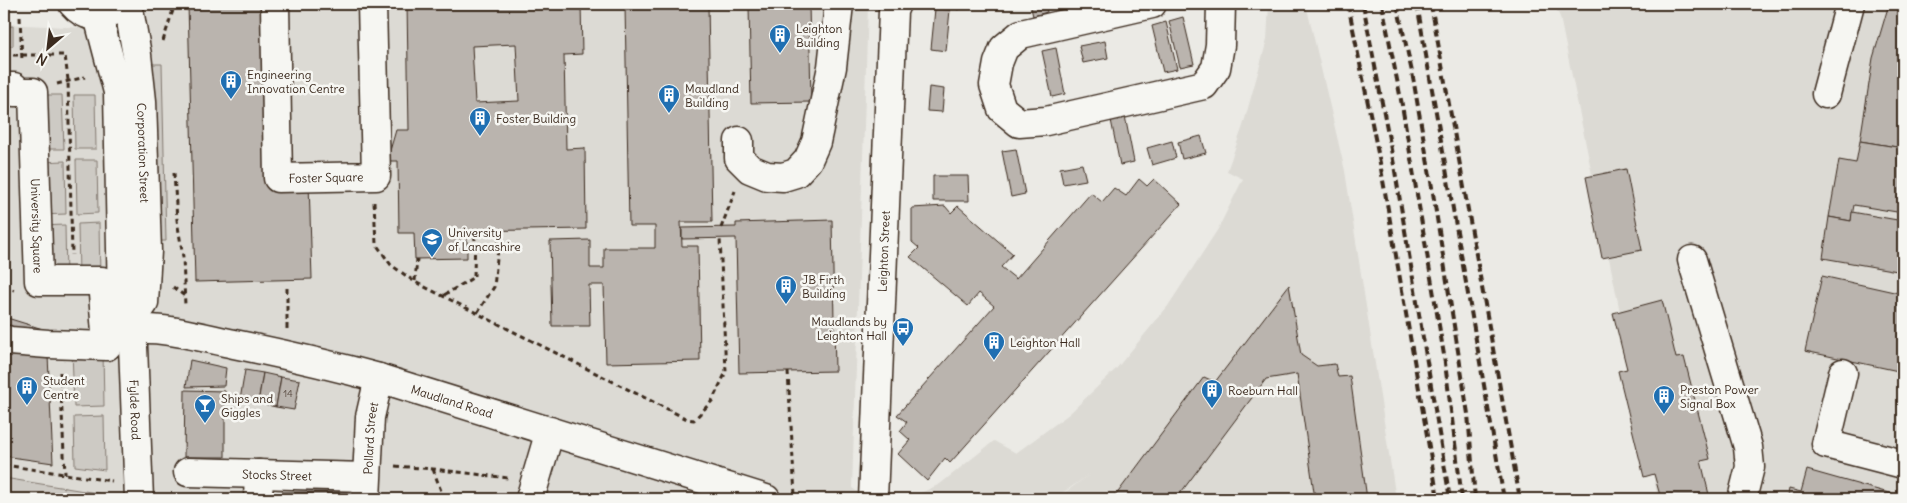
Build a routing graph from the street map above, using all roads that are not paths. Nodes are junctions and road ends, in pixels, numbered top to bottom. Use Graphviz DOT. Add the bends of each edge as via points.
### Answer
graph roads {
  1 [pos="73,4"];
  2 [pos="128,4"];
  3 [pos="274,4"];
  4 [pos="372,4"];
  5 [pos="839,4"];
  6 [pos="1152,4"];
  7 [pos="1221,4"];
  8 [pos="1850,4"];
  9 [pos="892,6"];
  10 [pos="110,10"];
  11 [pos="4,87"];
  12 [pos="1826,94"];
  13 [pos="742,152"];
  14 [pos="1692,260"];
  15 [pos="133,313"];
  16 [pos="4,339"];
  17 [pos="1844,373"];
  18 [pos="380,378"];
  19 [pos="550,431"];
  20 [pos="1903,464"];
  21 [pos="188,472"];
  22 [pos="366,480"];
  23 [pos="259,487"];
  24 [pos="139,492"];
  25 [pos="530,499"];
  26 [pos="766,499"];
  27 [pos="873,499"];
  28 [pos="1742,499"];
  1 -- 10 [label="street, Corporation Street" via="89,15"];
  2 -- 15 [label="street, Corporation Street" via="142,101 147,251"];
  3 -- 4 [label="street, Foster Square" via="278,178 376,176"];
  5 -- 13 [label="street" via="832,67 816,142 808,160 796,173 783,177 767,176 750,169"];
  6 -- 7 [label="street" via="1021,34 1004,48 998,63 994,85 1002,109 1020,123 1046,121 1204,85 1216,68"];
  8 -- 12 [label="street"];
  9 -- 27 [label="street, Leighton Street"];
  10 -- 15 [label="street, Corporation Street"];
  11 -- 16 [label="street, University Square" via="14,87 14,92 33,92 38,282 102,281 107,346"];
  14 -- 28 [label="street" via="1748,447 1750,467"];
  15 -- 18 [label="street, Maudland Road" via="152,328 319,362"];
  15 -- 24 [label="street, Fylde Road"];
  17 -- 20 [label="street" via="1826,444"];
  18 -- 19 [label="street, Maudland Road"];
  18 -- 22 [label="street, Pollard Street" via="370,417"];
  19 -- 25 [label="street"];
  19 -- 26 [label="street, Maudland Road"];
  21 -- 23 [label="street, Stocks Street"];
  22 -- 23 [label="street, Stocks Street"];
}
